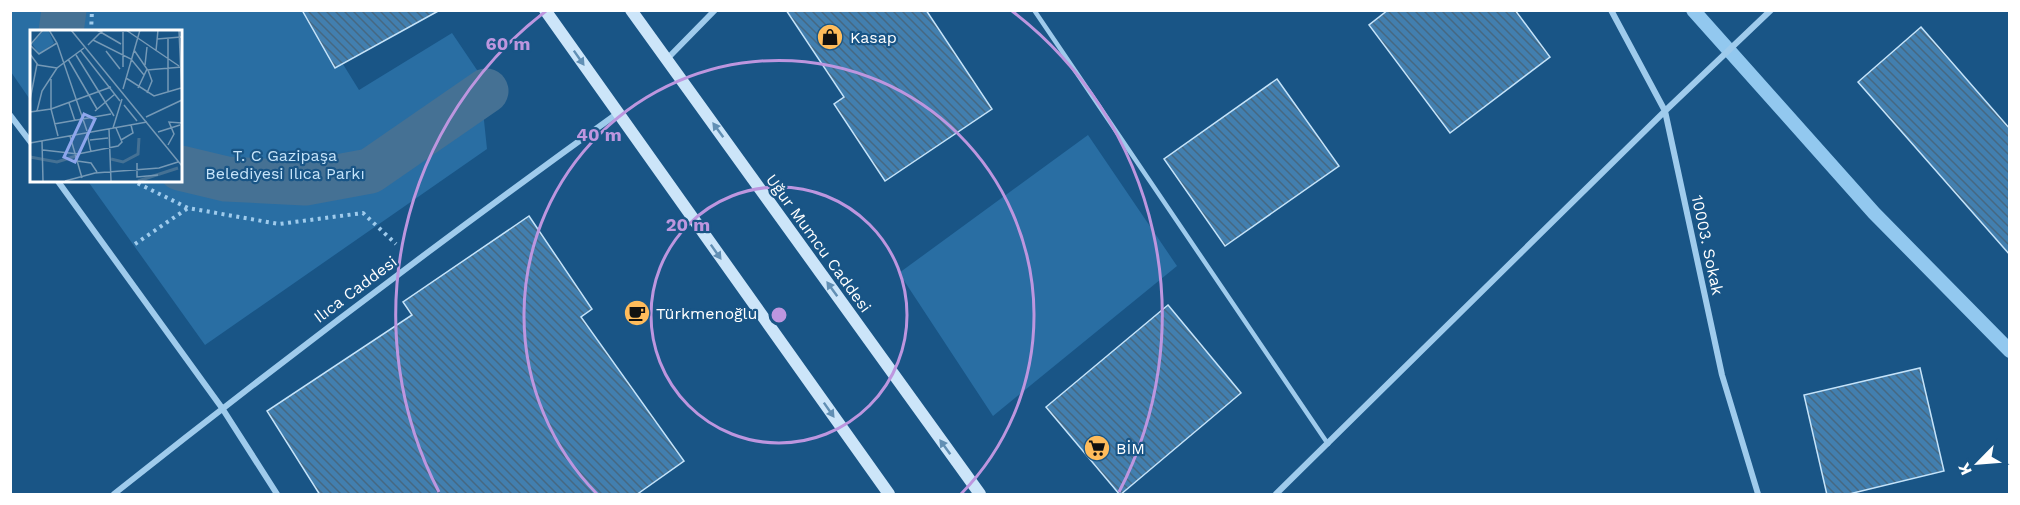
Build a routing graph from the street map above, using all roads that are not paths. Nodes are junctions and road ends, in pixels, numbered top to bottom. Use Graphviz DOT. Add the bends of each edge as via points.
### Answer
graph roads {
  1 [pos="545,10"];
  2 [pos="631,10"];
  3 [pos="716,10"];
  4 [pos="1034,10"];
  5 [pos="1611,10"];
  6 [pos="1771,10"];
  7 [pos="666,60"];
  8 [pos="1665,111"];
  9 [pos="618,113"];
  10 [pos="10,115"];
  11 [pos="30,141"];
  12 [pos="58,182"];
  13 [pos="222,408"];
  14 [pos="1328,444"];
  15 [pos="114,495"];
  16 [pos="277,495"];
  17 [pos="889,495"];
  18 [pos="980,495"];
  19 [pos="1276,495"];
  20 [pos="1758,495"];
  1 -- 9 [label="main road, one-way"];
  2 -- 7 [label="main road, Uğur Mumcu Caddesi"];
  3 -- 7 [label="street"];
  4 -- 14 [label="lane"];
  5 -- 8 [label="street, 10003. Sokak"];
  6 -- 8 [label="street"];
  18 -- 7 [label="main road, Uğur Mumcu Caddesi, one-way"];
  8 -- 14 [label="street"];
  8 -- 20 [label="street, 10003. Sokak" via="1722,375"];
  9 -- 13 [label="street, Ilıca Caddesi"];
  9 -- 17 [label="main road, one-way"];
  10 -- 11 [label="street"];
  12 -- 13 [label="street"];
  13 -- 15 [label="street, Ilıca Caddesi"];
  13 -- 16 [label="street"];
  14 -- 19 [label="street"];
}
